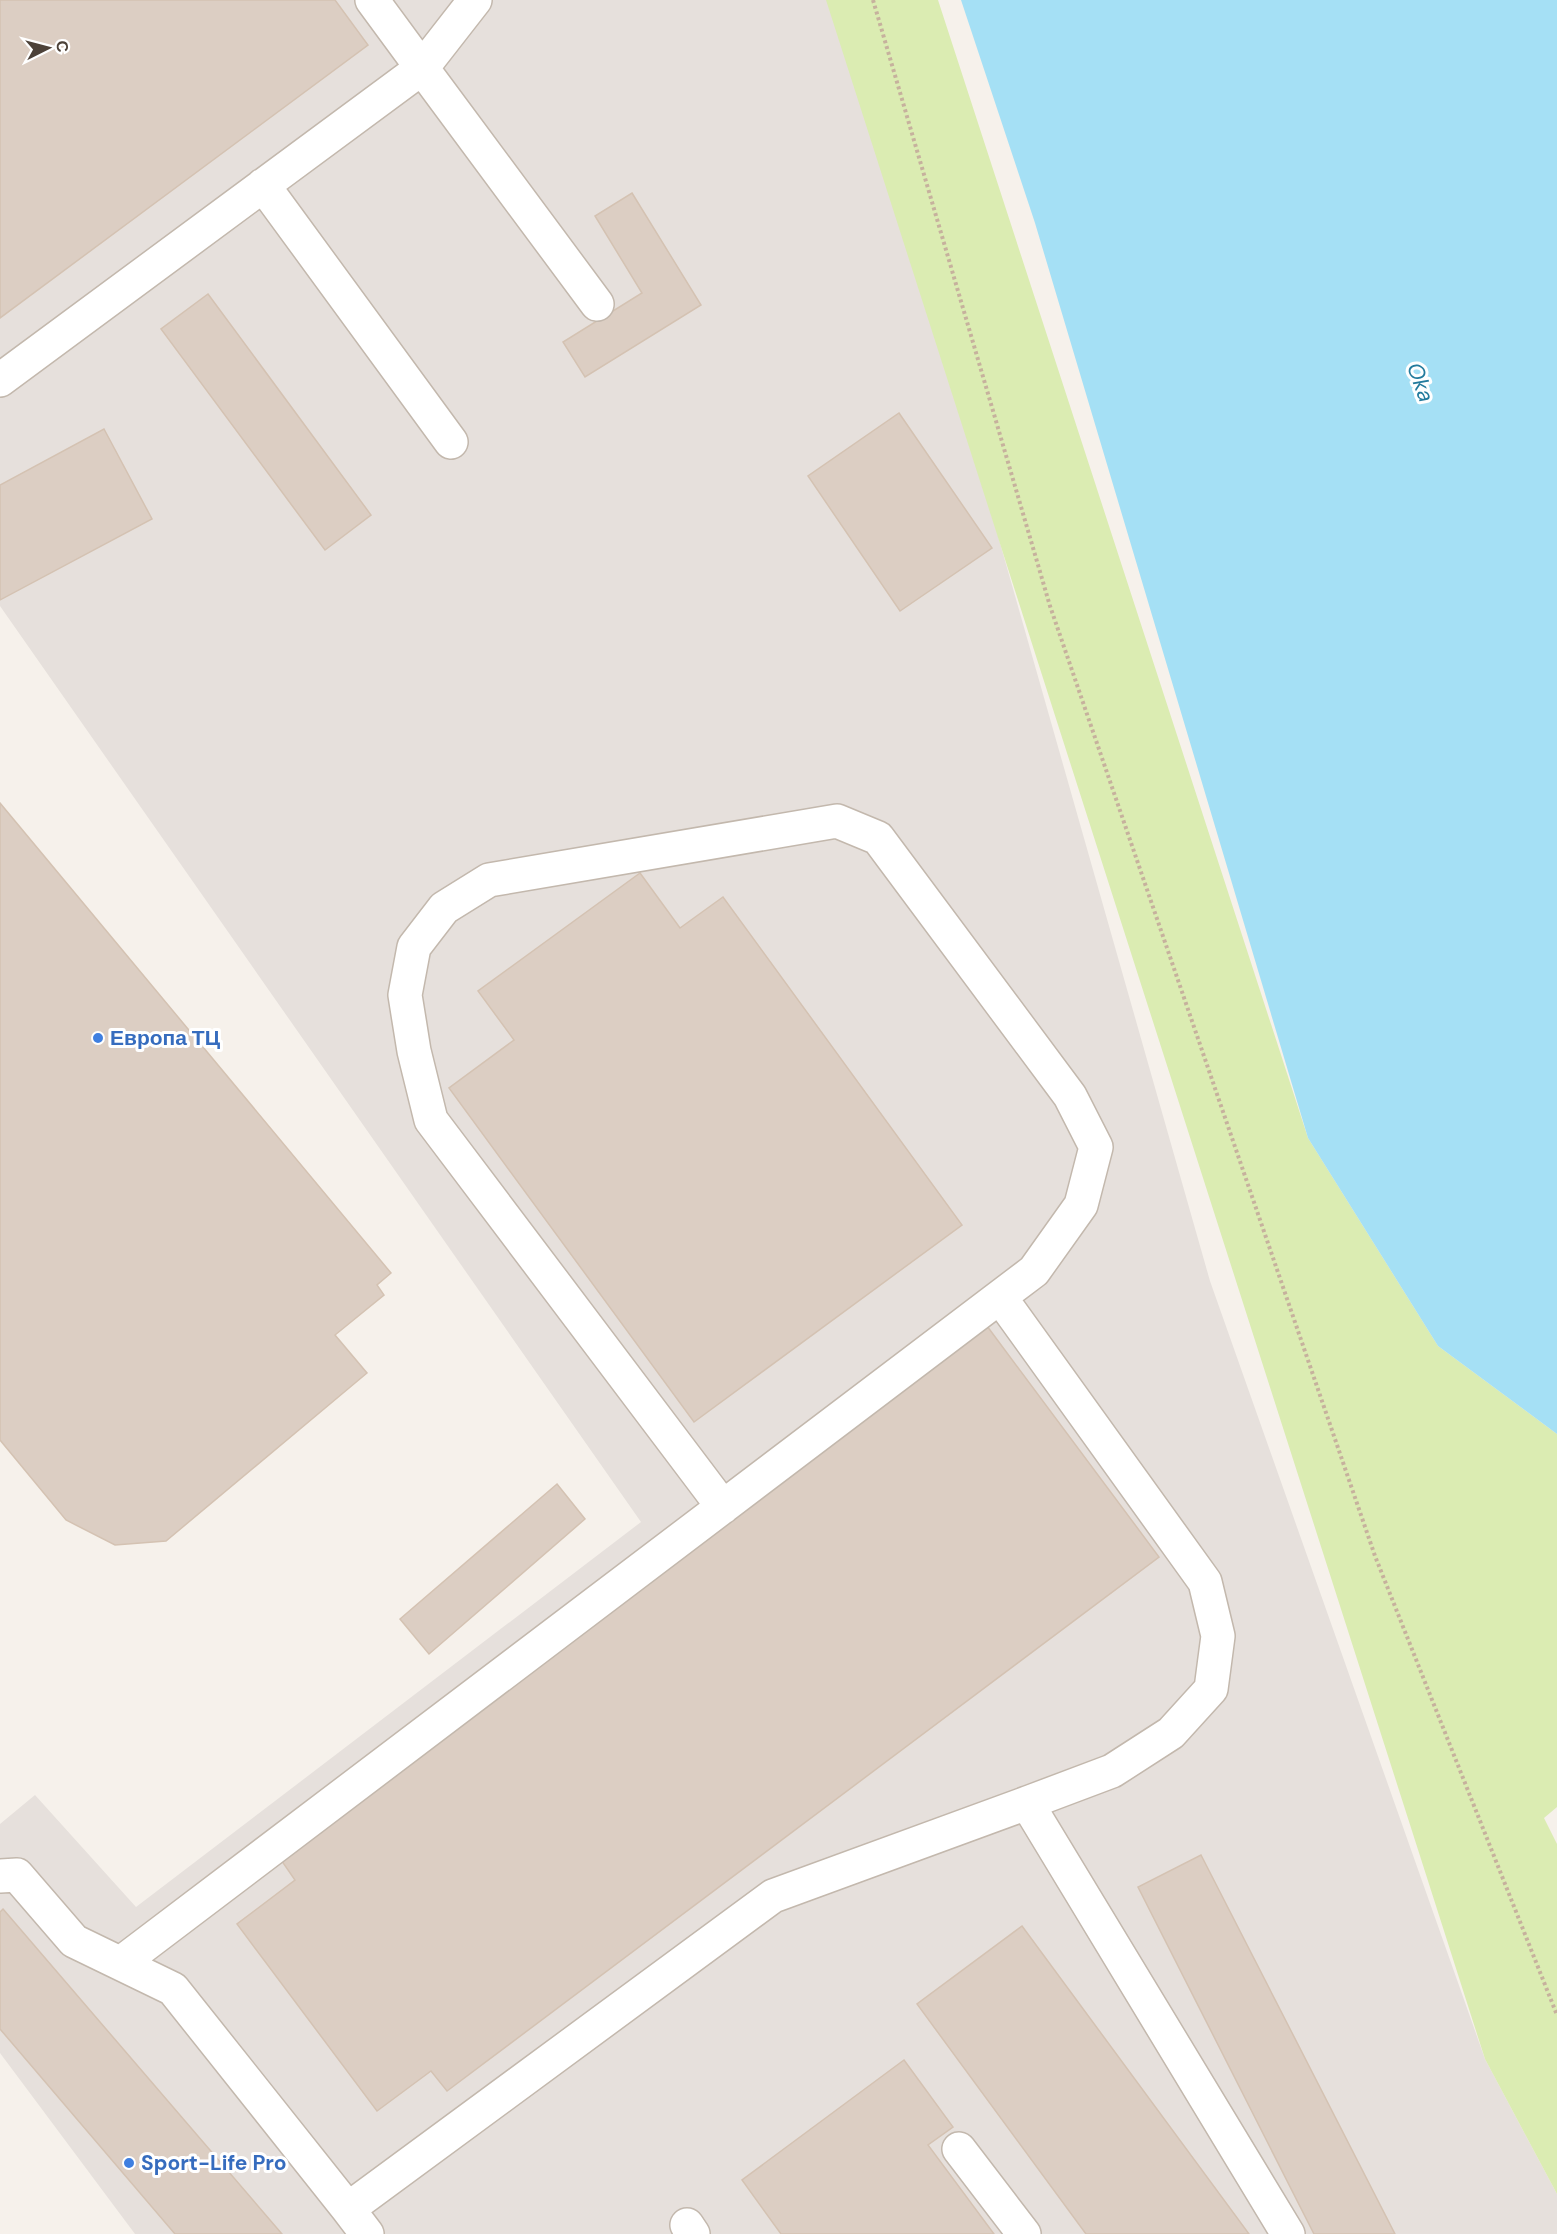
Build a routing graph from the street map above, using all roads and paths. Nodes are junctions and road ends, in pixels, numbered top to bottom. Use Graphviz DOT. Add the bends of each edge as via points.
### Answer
graph roads {
  1 [pos="372,0"];
  2 [pos="475,0"];
  3 [pos="873,0"];
  4 [pos="422,68"];
  5 [pos="263,185"];
  6 [pos="597,304"];
  7 [pos="0,380"];
  8 [pos="452,442"];
  9 [pos="1000,1297"];
  10 [pos="723,1507"];
  11 [pos="1027,1803"];
  12 [pos="0,1876"];
  13 [pos="121,1964"];
  14 [pos="1557,2015"];
  15 [pos="959,2149"];
  16 [pos="357,2222"];
  17 [pos="1024,2234"];
  18 [pos="1288,2234"];
  1 -- 4 [label="lane"];
  2 -- 4 [label="lane"];
  3 -- 14 [label="path" via="1050,606 1374,1556"];
  4 -- 5 [label="lane"];
  4 -- 6 [label="lane"];
  5 -- 7 [label="lane"];
  5 -- 8 [label="lane"];
  9 -- 10 [label="lane"];
  9 -- 10 [label="lane" via="1034,1271 1081,1205 1096,1147 1070,1096 878,838 837,821 489,880 444,908 414,947 405,995 431,1120"];
  9 -- 11 [label="lane" via="1205,1582 1218,1636 1211,1689 1171,1733 1112,1771"];
  10 -- 13 [label="lane"];
  11 -- 16 [label="lane" via="773,1896"];
  11 -- 18 [label="lane"];
  12 -- 13 [label="lane" via="17,1875 74,1941"];
  13 -- 16 [label="lane" via="172,1989"];
  15 -- 17 [label="lane"];
}
